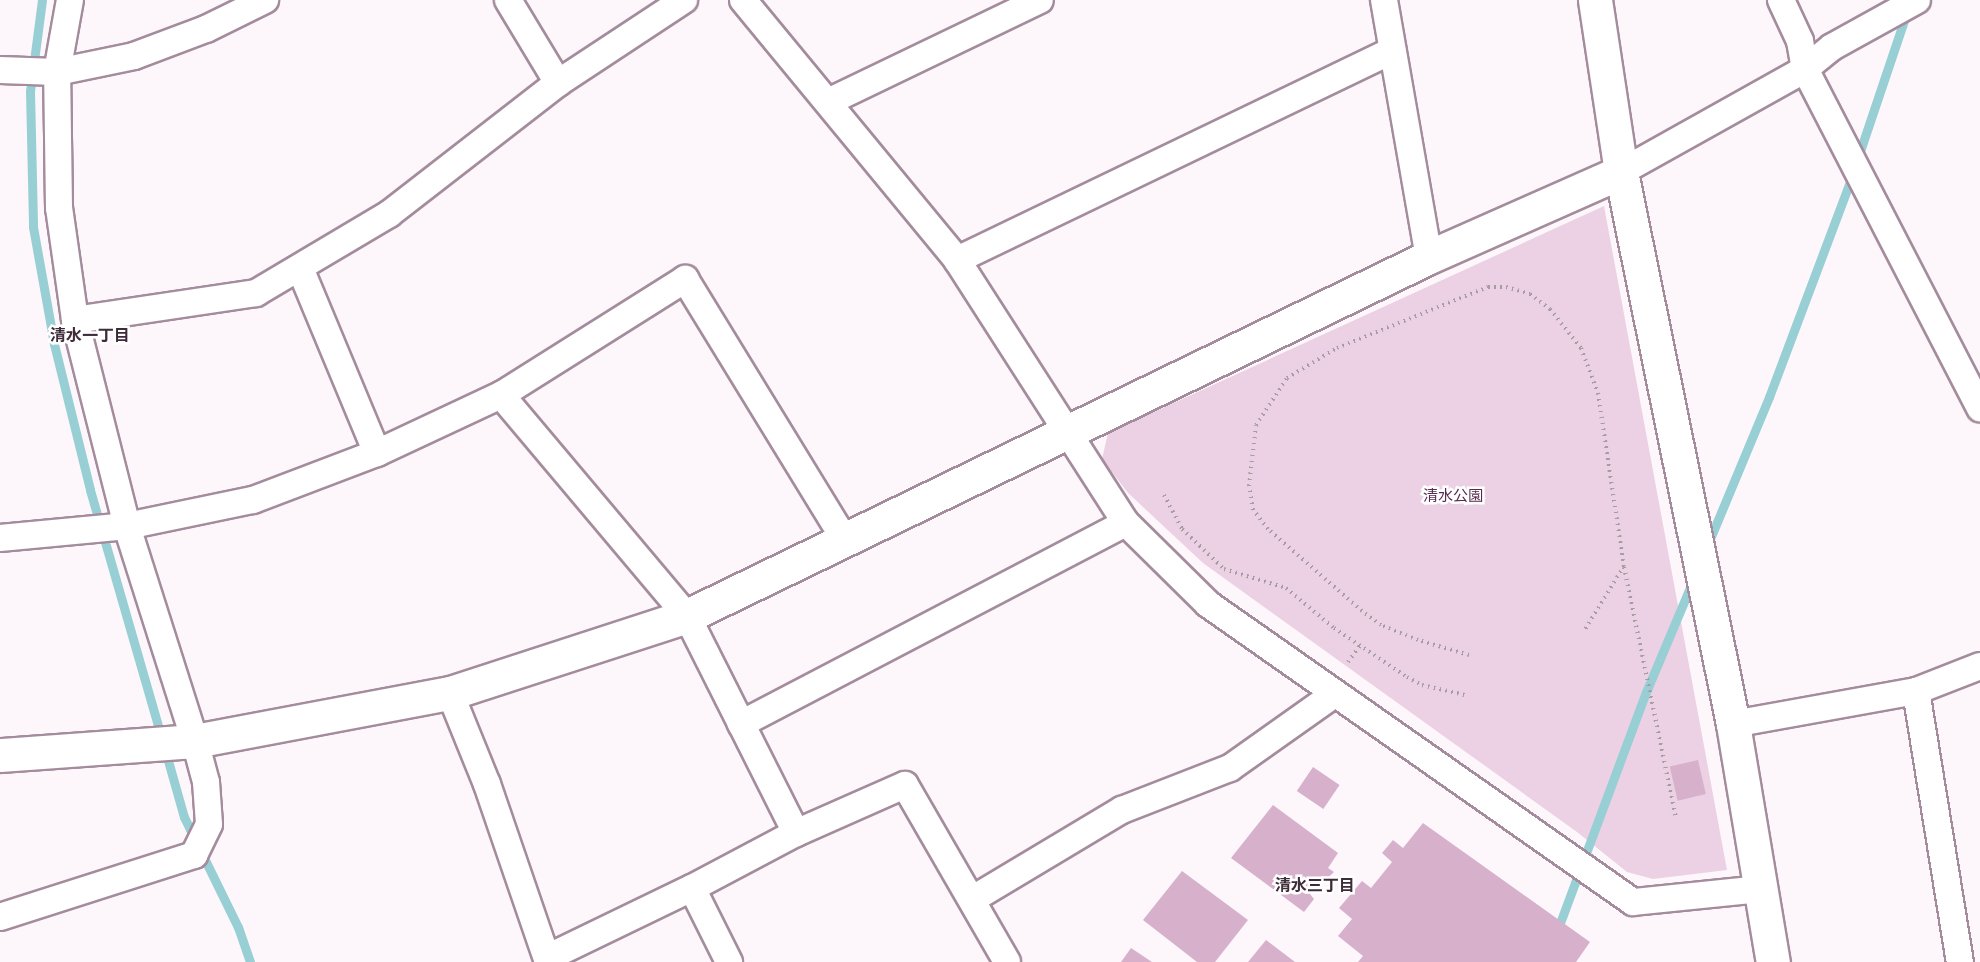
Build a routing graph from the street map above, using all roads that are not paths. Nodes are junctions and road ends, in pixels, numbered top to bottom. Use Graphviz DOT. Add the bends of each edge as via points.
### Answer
graph roads {
  1 [pos="70,0"];
  2 [pos="265,0"];
  3 [pos="508,0"];
  4 [pos="684,0"];
  5 [pos="743,0"];
  6 [pos="1040,0"];
  7 [pos="1384,0"];
  8 [pos="1595,0"];
  9 [pos="1781,0"];
  10 [pos="1917,0"];
  11 [pos="1392,51"];
  12 [pos="1805,69"];
  13 [pos="0,70"];
  14 [pos="57,72"];
  15 [pos="558,83"];
  16 [pos="828,102"];
  17 [pos="1621,172"];
  18 [pos="1429,257"];
  19 [pos="957,260"];
  20 [pos="300,268"];
  21 [pos="75,320"];
  22 [pos="501,395"];
  23 [pos="1980,408"];
  24 [pos="1067,434"];
  25 [pos="377,453"];
  26 [pos="1126,523"];
  27 [pos="127,526"];
  28 [pos="0,538"];
  29 [pos="846,542"];
  30 [pos="687,616"];
  31 [pos="1980,666"];
  32 [pos="1916,691"];
  33 [pos="450,693"];
  34 [pos="1333,694"];
  35 [pos="741,724"];
  36 [pos="1733,724"];
  37 [pos="195,741"];
  38 [pos="0,755"];
  39 [pos="796,833"];
  40 [pos="693,888"];
  41 [pos="1762,889"];
  42 [pos="973,899"];
  43 [pos="0,917"];
  44 [pos="548,959"];
  45 [pos="729,962"];
  46 [pos="1007,962"];
  47 [pos="1773,962"];
  48 [pos="1960,962"];
  1 -- 14 [label="street"];
  2 -- 14 [label="street" via="206,29 134,56"];
  3 -- 15 [label="street"];
  4 -- 15 [label="street"];
  5 -- 16 [label="street"];
  6 -- 16 [label="street"];
  7 -- 11 [label="street"];
  8 -- 17 [label="street"];
  9 -- 12 [label="street" via="1800,41"];
  10 -- 12 [label="street" via="1832,47"];
  11 -- 18 [label="street"];
  11 -- 19 [label="street"];
  12 -- 17 [label="street"];
  12 -- 23 [label="street"];
  13 -- 14 [label="street"];
  14 -- 21 [label="street" via="59,208"];
  15 -- 20 [label="street" via="389,214"];
  16 -- 19 [label="street"];
  17 -- 18 [label="street"];
  17 -- 36 [label="street"];
  18 -- 24 [label="street"];
  19 -- 24 [label="street"];
  20 -- 21 [label="street" via="256,293"];
  20 -- 25 [label="street"];
  21 -- 27 [label="street"];
  22 -- 25 [label="street"];
  22 -- 29 [label="street" via="685,279"];
  22 -- 30 [label="street"];
  24 -- 26 [label="street"];
  24 -- 29 [label="street"];
  25 -- 27 [label="street" via="253,500"];
  26 -- 34 [label="street" via="1208,604"];
  26 -- 35 [label="street"];
  27 -- 28 [label="street"];
  27 -- 37 [label="street"];
  29 -- 30 [label="street"];
  30 -- 33 [label="street"];
  30 -- 35 [label="street"];
  31 -- 32 [label="street"];
  32 -- 36 [label="street"];
  32 -- 48 [label="street"];
  33 -- 37 [label="street"];
  33 -- 44 [label="street" via="498,814 532,925"];
  34 -- 41 [label="street" via="1633,902"];
  34 -- 42 [label="street" via="1230,768 1122,810"];
  35 -- 39 [label="street"];
  36 -- 41 [label="street"];
  37 -- 38 [label="street"];
  37 -- 43 [label="street" via="206,782 209,824 195,855"];
  39 -- 40 [label="street"];
  39 -- 42 [label="street" via="905,785"];
  40 -- 44 [label="street"];
  40 -- 45 [label="street"];
  41 -- 47 [label="street"];
  42 -- 46 [label="street"];
}
